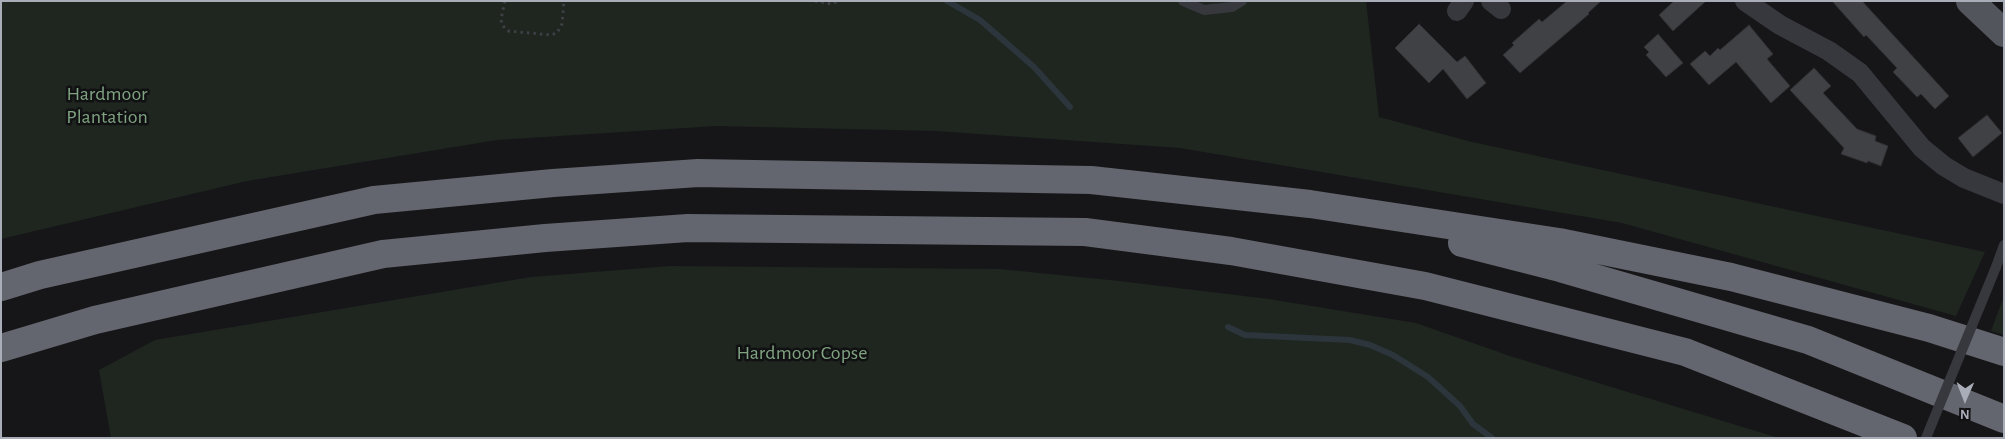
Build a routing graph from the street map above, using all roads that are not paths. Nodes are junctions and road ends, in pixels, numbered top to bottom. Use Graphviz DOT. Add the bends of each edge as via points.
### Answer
graph roads {
  1 [pos="1183,1"];
  2 [pos="1242,1"];
  3 [pos="1744,1"];
  4 [pos="1970,1"];
  5 [pos="2004,33"];
  6 [pos="2004,194"];
  7 [pos="1310,204"];
  8 [pos="2004,245"];
  9 [pos="1,287"];
  10 [pos="1,348"];
  11 [pos="2004,352"];
  12 [pos="2004,419"];
  13 [pos="1903,438"];
  14 [pos="1926,438"];
  1 -- 2 [label="lane" via="1204,10 1232,6"];
  3 -- 6 [label="street" via="1860,73 1922,148 1944,166"];
  4 -- 5 [label="main road"];
  7 -- 9 [label="highway" via="1090,180 698,173 374,200 40,275"];
  7 -- 11 [label="highway" via="1559,242 1731,278 1928,328"];
  7 -- 12 [label="highway" via="1560,268 1808,340"];
  8 -- 14 [label="lane, bridge"];
  10 -- 13 [label="highway" via="95,320 383,254 688,228 1085,232 1231,252 1425,286 1685,352"];
}
